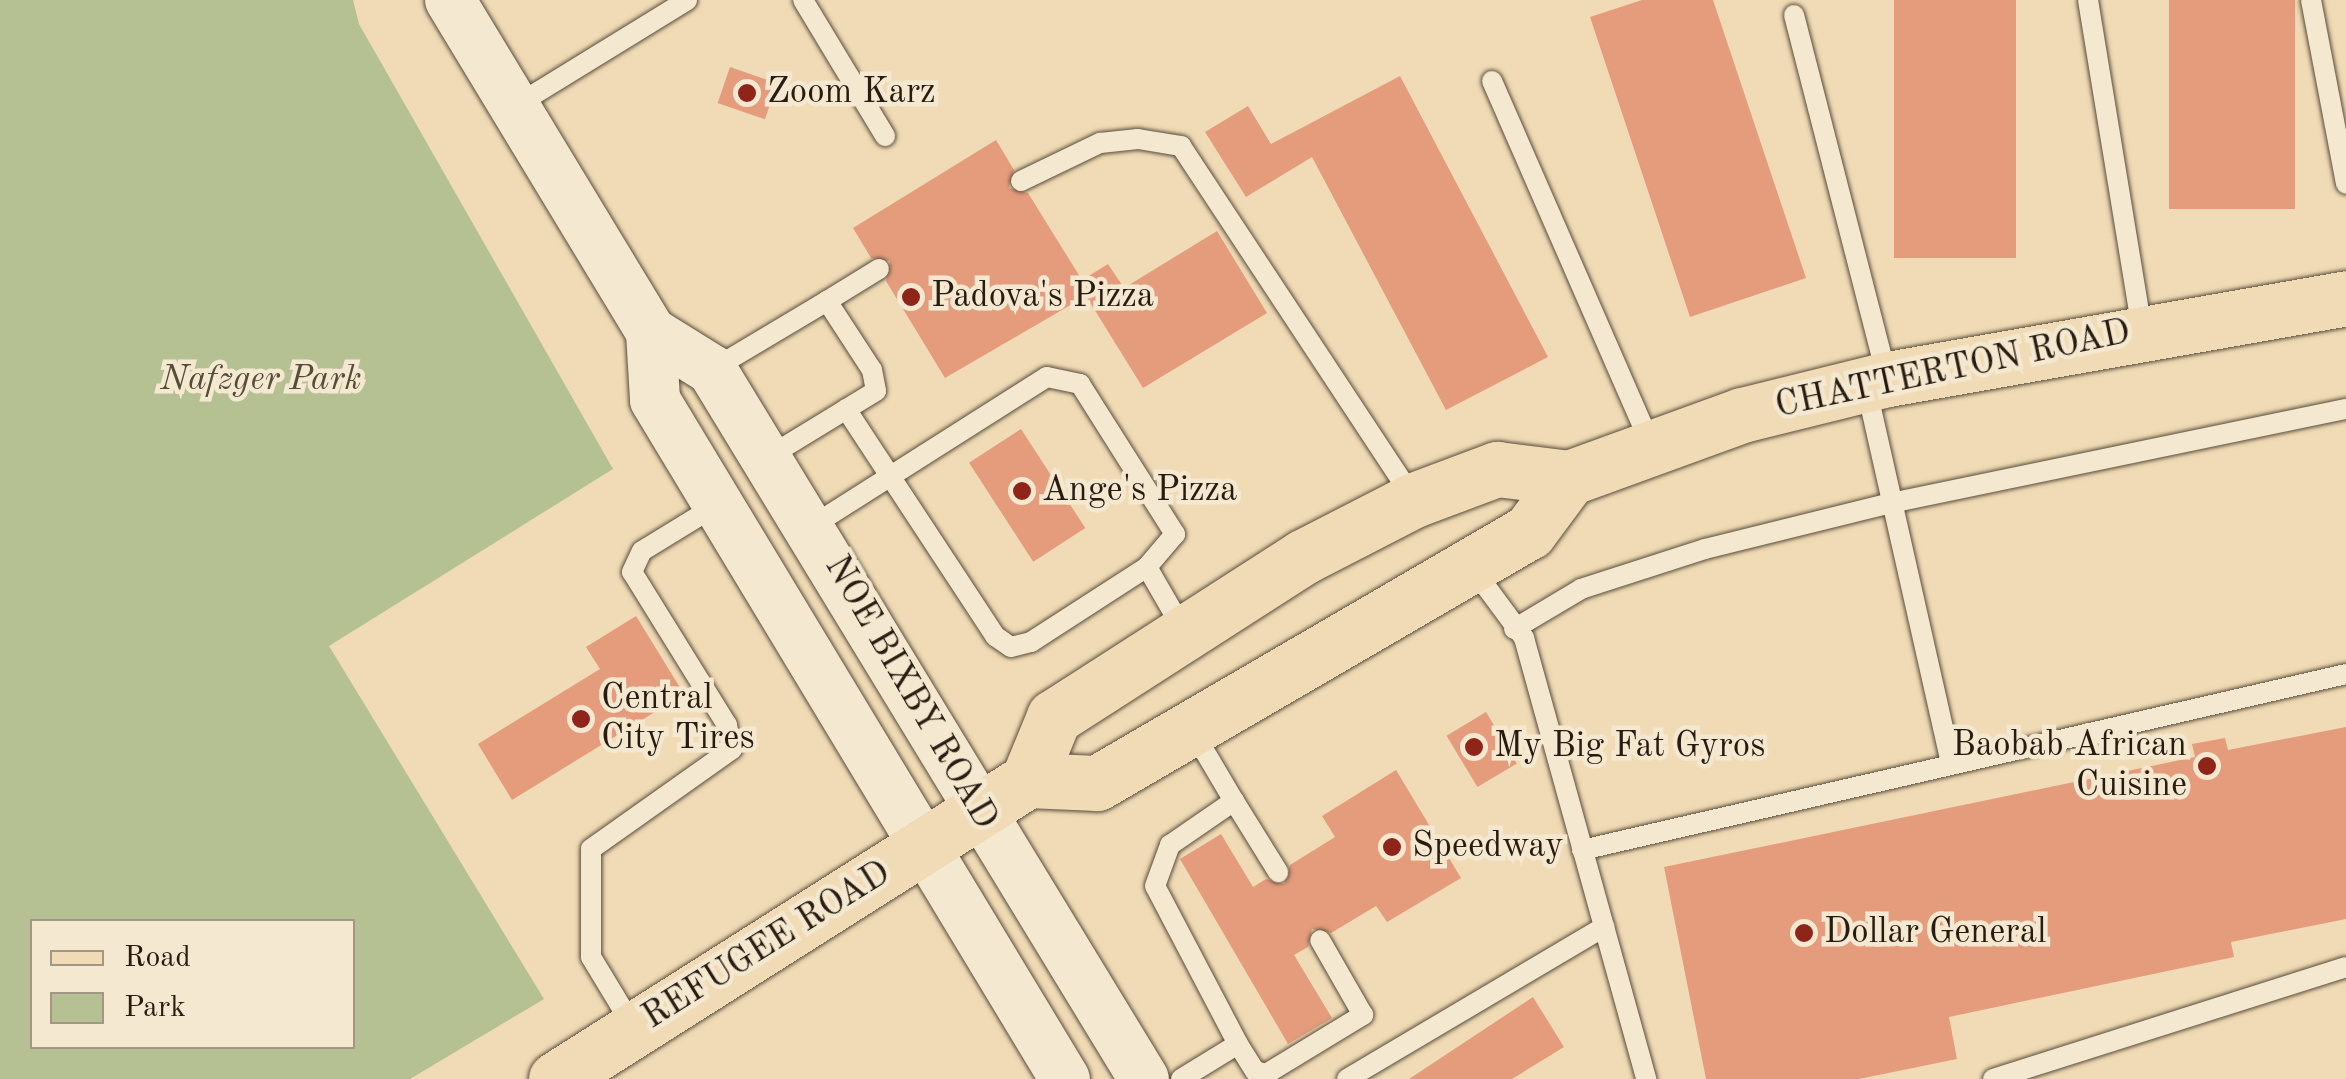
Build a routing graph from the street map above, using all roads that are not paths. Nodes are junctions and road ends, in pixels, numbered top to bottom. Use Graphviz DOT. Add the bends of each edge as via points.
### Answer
graph roads {
  1 [pos="450,0"];
  2 [pos="686,0"];
  3 [pos="802,0"];
  4 [pos="2088,0"];
  5 [pos="2312,0"];
  6 [pos="1794,15"];
  7 [pos="1492,80"];
  8 [pos="515,106"];
  9 [pos="886,136"];
  10 [pos="1020,181"];
  11 [pos="2346,184"];
  12 [pos="879,269"];
  13 [pos="2346,298"];
  14 [pos="827,301"];
  15 [pos="2142,330"];
  16 [pos="651,332"];
  17 [pos="712,370"];
  18 [pos="1876,381"];
  19 [pos="2346,409"];
  20 [pos="846,410"];
  21 [pos="1652,445"];
  22 [pos="768,457"];
  23 [pos="889,475"];
  24 [pos="1570,478"];
  25 [pos="1414,500"];
  26 [pos="1891,502"];
  27 [pos="718,505"];
  28 [pos="812,526"];
  29 [pos="1469,563"];
  30 [pos="1147,566"];
  31 [pos="1514,629"];
  32 [pos="1185,632"];
  33 [pos="2346,674"];
  34 [pos="1190,728"];
  35 [pos="1951,764"];
  36 [pos="1028,780"];
  37 [pos="1234,801"];
  38 [pos="979,812"];
  39 [pos="921,848"];
  40 [pos="1582,850"];
  41 [pos="1278,872"];
  42 [pos="1604,927"];
  43 [pos="1320,940"];
  44 [pos="2346,967"];
  45 [pos="636,1029"];
  46 [pos="1238,1044"];
  47 [pos="556,1079"];
  48 [pos="1065,1079"];
  49 [pos="1144,1079"];
  50 [pos="1181,1079"];
  51 [pos="1347,1079"];
  52 [pos="1646,1079"];
  53 [pos="1993,1079"];
  1 -- 8 [label="street, NOE BIXBY ROAD"];
  2 -- 8 [label="lane"];
  3 -- 9 [label="lane"];
  4 -- 15 [label="lane"];
  5 -- 11 [label="lane"];
  6 -- 18 [label="lane"];
  7 -- 21 [label="lane"];
  8 -- 16 [label="street, NOE BIXBY ROAD"];
  10 -- 25 [label="lane" via="1100,144 1138,139 1181,146"];
  12 -- 14 [label="lane"];
  13 -- 15 [label="main road, CHATTERTON ROAD"];
  14 -- 17 [label="lane"];
  14 -- 20 [label="lane" via="872,370 876,391"];
  15 -- 18 [label="main road, CHATTERTON ROAD"];
  16 -- 17 [label="street, NOE BIXBY ROAD"];
  16 -- 27 [label="street, NOE BIXBY ROAD" via="655,400"];
  17 -- 22 [label="street, NOE BIXBY ROAD"];
  18 -- 21 [label="main road, CHATTERTON ROAD"];
  18 -- 26 [label="lane"];
  19 -- 26 [label="lane"];
  20 -- 22 [label="lane"];
  20 -- 23 [label="lane"];
  21 -- 24 [label="main road, CHATTERTON ROAD"];
  22 -- 28 [label="street, NOE BIXBY ROAD"];
  23 -- 28 [label="lane"];
  23 -- 30 [label="lane" via="995,636 1010,647 1031,642"];
  23 -- 30 [label="lane" via="1047,377 1080,384 1175,534"];
  24 -- 25 [label="main road, CHATTERTON ROAD" via="1497,469"];
  24 -- 29 [label="main road" via="1529,532"];
  25 -- 32 [label="main road, CHATTERTON ROAD" via="1303,557"];
  26 -- 31 [label="lane" via="1705,549 1582,589"];
  26 -- 35 [label="lane"];
  27 -- 39 [label="street, NOE BIXBY ROAD"];
  27 -- 45 [label="lane" via="642,552 632,572 727,725 732,749 592,849 591,957"];
  28 -- 38 [label="street, NOE BIXBY ROAD"];
  29 -- 31 [label="lane"];
  29 -- 34 [label="main road"];
  30 -- 32 [label="lane"];
  31 -- 40 [label="lane" via="1524,638"];
  32 -- 36 [label="main road, CHATTERTON ROAD" via="1054,716"];
  33 -- 35 [label="lane"];
  34 -- 36 [label="main road" via="1097,783"];
  34 -- 37 [label="lane"];
  35 -- 40 [label="lane"];
  36 -- 38 [label="main road"];
  37 -- 41 [label="lane"];
  37 -- 46 [label="lane" via="1170,846 1155,886"];
  38 -- 39 [label="main road, REFUGEE ROAD"];
  38 -- 49 [label="street, NOE BIXBY ROAD"];
  39 -- 45 [label="main road, REFUGEE ROAD"];
  39 -- 48 [label="street, NOE BIXBY ROAD"];
  40 -- 42 [label="lane"];
  42 -- 51 [label="lane"];
  42 -- 52 [label="lane"];
  43 -- 46 [label="lane" via="1363,1015 1266,1074 1256,1071"];
  44 -- 53 [label="lane"];
  45 -- 47 [label="main road, REFUGEE ROAD"];
  46 -- 50 [label="lane"];
}
